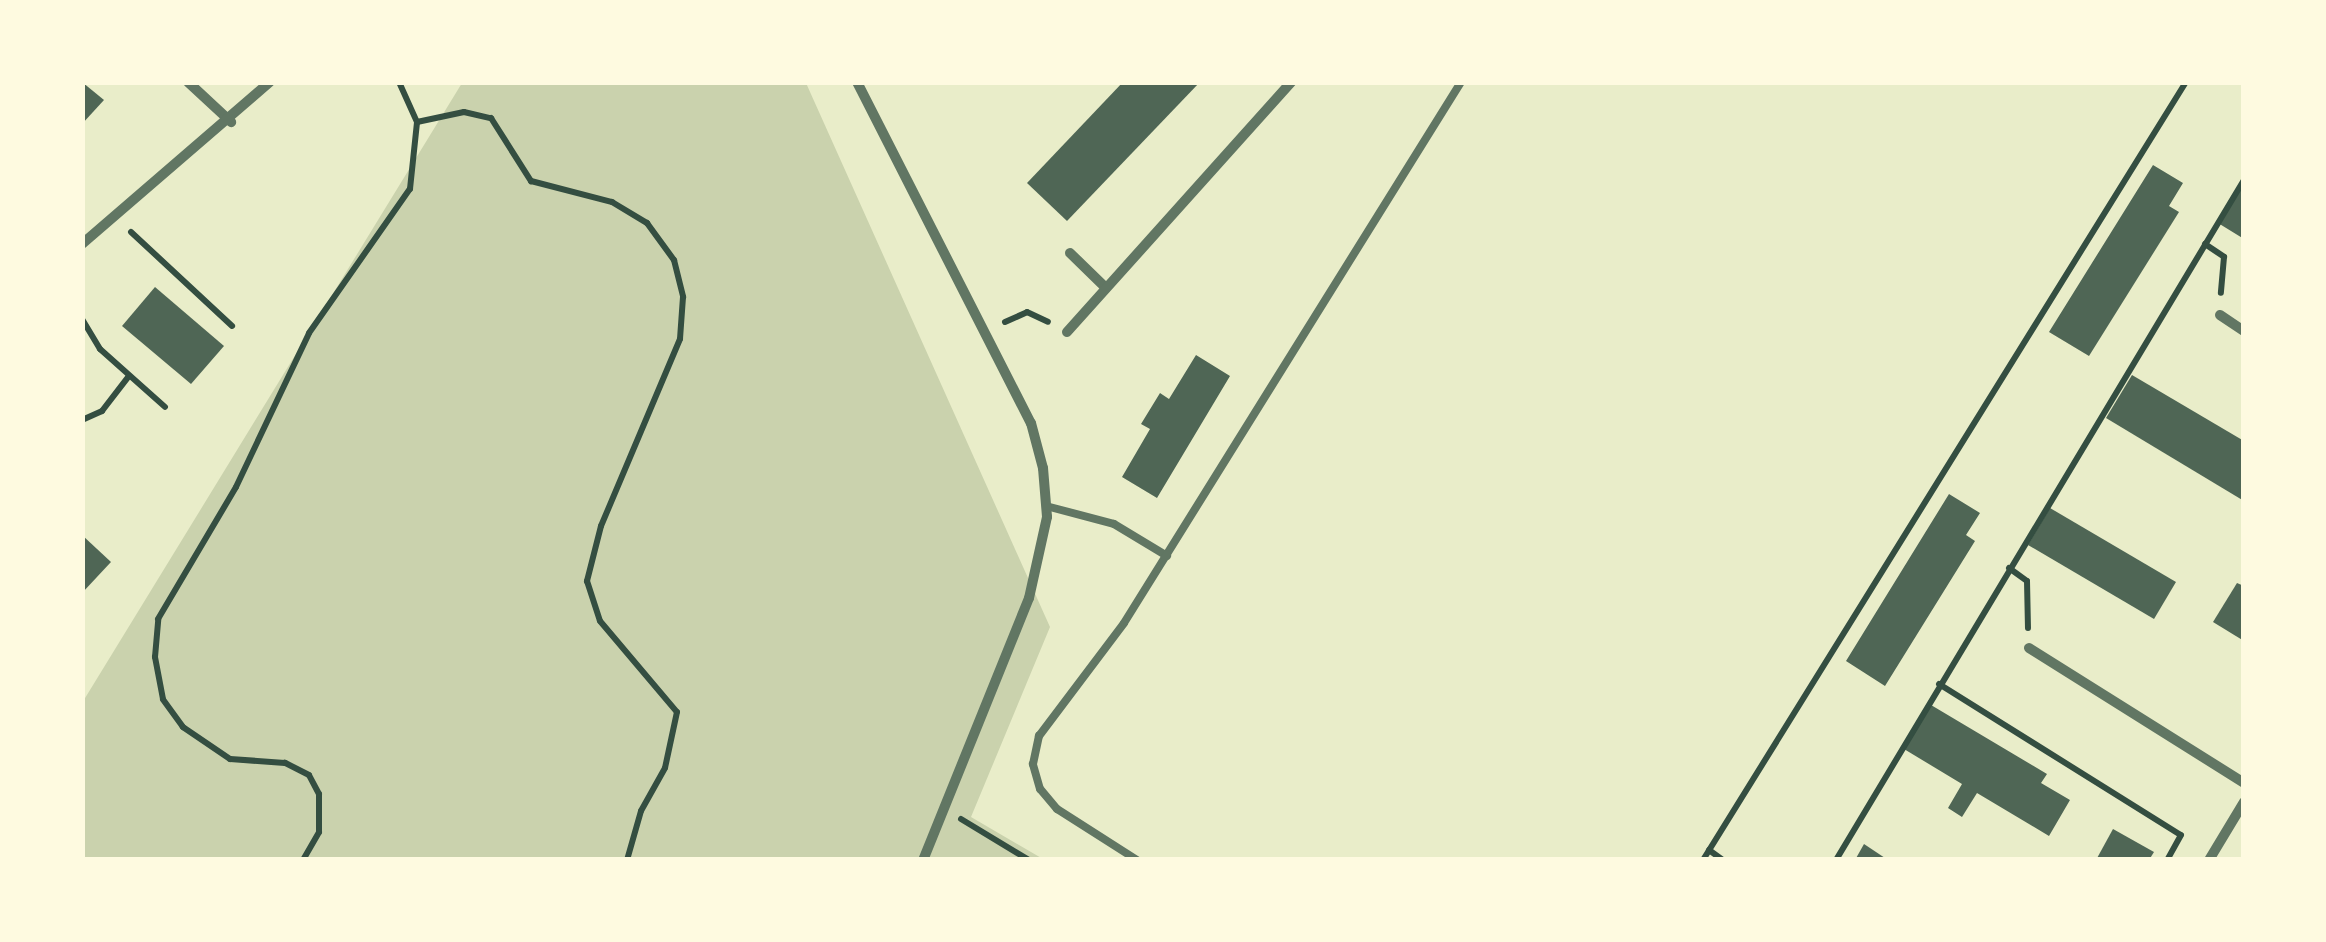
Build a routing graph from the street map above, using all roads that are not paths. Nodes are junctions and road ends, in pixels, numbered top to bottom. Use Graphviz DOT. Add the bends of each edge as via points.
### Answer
graph roads {
  1 [pos="188,82"];
  2 [pos="270,82"];
  3 [pos="857,82"];
  4 [pos="1292,82"];
  5 [pos="1461,82"];
  6 [pos="231,122"];
  7 [pos="82,244"];
  8 [pos="1070,253"];
  9 [pos="1106,288"];
  10 [pos="2220,315"];
  11 [pos="2244,331"];
  12 [pos="1067,332"];
  13 [pos="1046,506"];
  14 [pos="1167,556"];
  15 [pos="2028,648"];
  16 [pos="2244,784"];
  17 [pos="2244,802"];
  18 [pos="922,860"];
  19 [pos="1138,860"];
  20 [pos="2209,860"];
  1 -- 6 [label="street"];
  2 -- 6 [label="street"];
  3 -- 13 [label="street" via="1031,423"];
  4 -- 9 [label="street"];
  5 -- 14 [label="lane"];
  6 -- 7 [label="street"];
  8 -- 9 [label="street"];
  9 -- 12 [label="street"];
  10 -- 11 [label="street"];
  13 -- 14 [label="lane" via="1114,524"];
  13 -- 18 [label="street" via="1029,598"];
  14 -- 19 [label="lane" via="1039,736 1034,764 1040,789 1057,810"];
  15 -- 16 [label="street"];
  17 -- 20 [label="street"];
}
